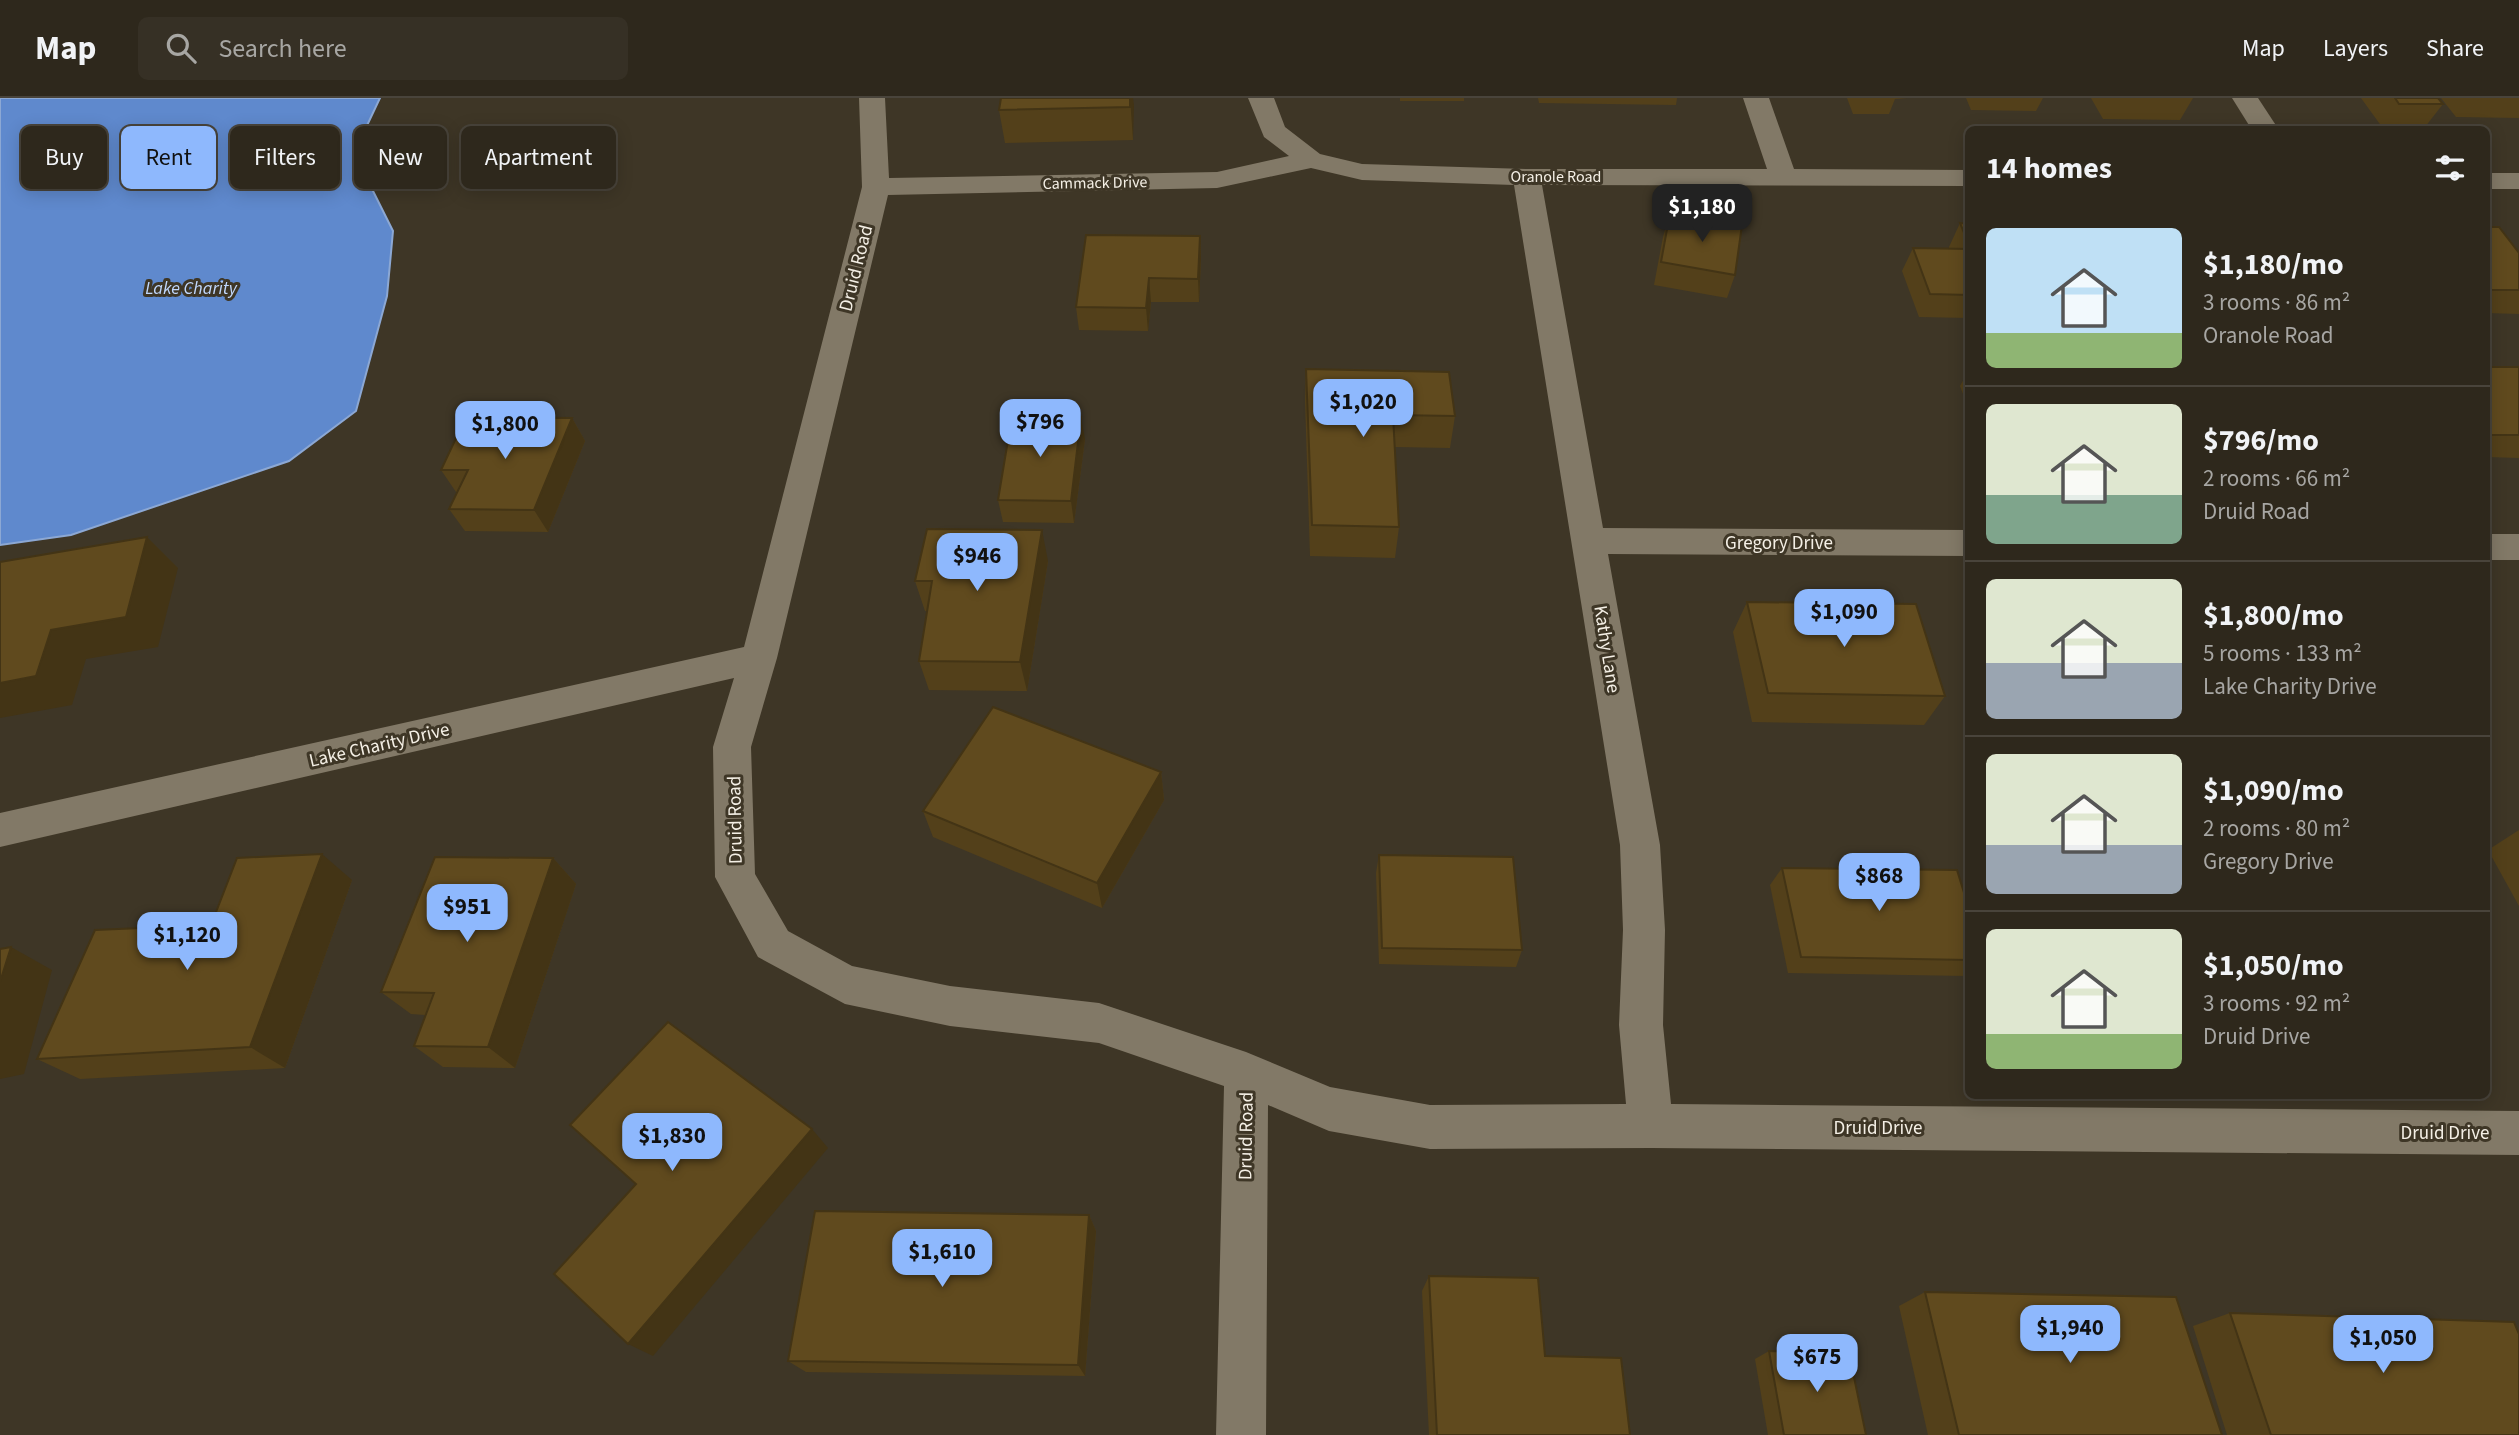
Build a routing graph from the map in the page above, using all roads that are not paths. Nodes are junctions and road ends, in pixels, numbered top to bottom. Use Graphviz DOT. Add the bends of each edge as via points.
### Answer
graph roads {
  1 [pos="872,98"];
  2 [pos="1261,98"];
  3 [pos="1756,98"];
  4 [pos="2245,98"];
  5 [pos="2263,126"];
  6 [pos="1311,160"];
  7 [pos="1527,177"];
  8 [pos="1783,177"];
  9 [pos="1965,178"];
  10 [pos="2490,181"];
  11 [pos="2519,181"];
  12 [pos="876,187"];
  13 [pos="1590,541"];
  14 [pos="1965,543"];
  15 [pos="2490,547"];
  16 [pos="2519,547"];
  17 [pos="759,658"];
  18 [pos="0,830"];
  19 [pos="1246,1073"];
  20 [pos="1651,1126"];
  21 [pos="2519,1133"];
  22 [pos="1241,1435"];
  1 -- 12 [label="street, Druid Road"];
  2 -- 6 [label="street, Oranole Road" via="1273,131"];
  3 -- 8 [label="street"];
  4 -- 5 [label="street"];
  6 -- 7 [label="street, Oranole Road" via="1362,172"];
  6 -- 12 [label="street, Cammack Drive" via="1217,180"];
  7 -- 8 [label="street, Oranole Road"];
  7 -- 13 [label="street, Kathy Lane"];
  8 -- 9 [label="street, Oranole Road"];
  10 -- 11 [label="street"];
  12 -- 17 [label="street, Druid Road"];
  13 -- 14 [label="street, Gregory Drive"];
  13 -- 20 [label="street, Kathy Lane" via="1640,845 1644,930 1641,1025"];
  15 -- 16 [label="street"];
  17 -- 18 [label="street, Lake Charity Drive"];
  17 -- 19 [label="street, Druid Road" via="732,747 735,877 773,944 845,984 950,1006 1099,1023"];
  19 -- 20 [label="street, Druid Drive" via="1329,1109 1430,1126"];
  19 -- 22 [label="street, Druid Road"];
  20 -- 21 [label="street, Druid Drive"];
}
